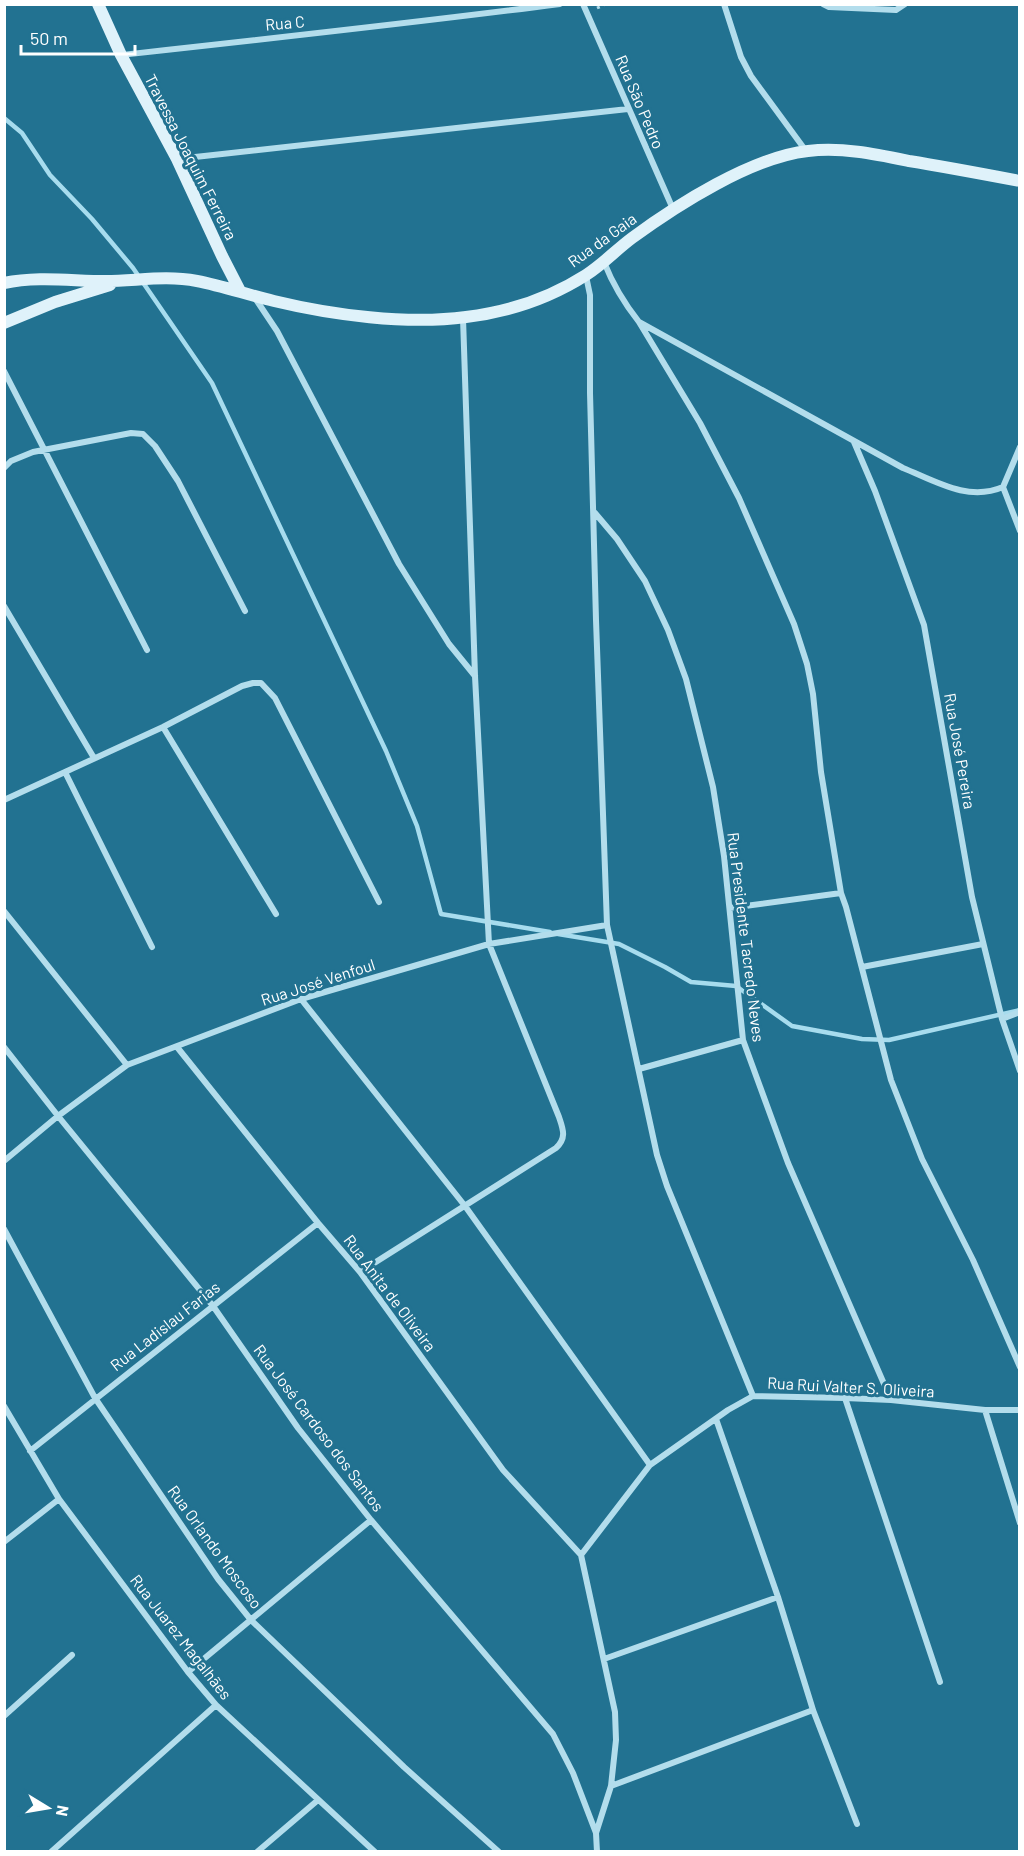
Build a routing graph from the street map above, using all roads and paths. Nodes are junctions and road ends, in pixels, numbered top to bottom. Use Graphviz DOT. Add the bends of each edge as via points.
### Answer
graph roads {
  1 [pos="98,4"];
  2 [pos="560,4"];
  3 [pos="583,4"];
  4 [pos="724,4"];
  5 [pos="824,4"];
  6 [pos="905,4"];
  7 [pos="121,55"];
  8 [pos="628,109"];
  9 [pos="806,151"];
  10 [pos="177,159"];
  11 [pos="1020,181"];
  12 [pos="673,209"];
  13 [pos="604,261"];
  14 [pos="586,275"];
  15 [pos="54,279"];
  16 [pos="122,281"];
  17 [pos="4,283"];
  18 [pos="240,291"];
  19 [pos="253,295"];
  20 [pos="55,302"];
  21 [pos="463,318"];
  22 [pos="639,322"];
  23 [pos="4,323"];
  24 [pos="4,371"];
  25 [pos="854,442"];
  26 [pos="1020,447"];
  27 [pos="45,451"];
  28 [pos="4,468"];
  29 [pos="1003,488"];
  30 [pos="595,513"];
  31 [pos="1020,531"];
  32 [pos="4,606"];
  33 [pos="245,611"];
  34 [pos="147,650"];
  35 [pos="475,676"];
  36 [pos="163,727"];
  37 [pos="94,758"];
  38 [pos="65,772"];
  39 [pos="4,800"];
  40 [pos="841,892"];
  41 [pos="379,902"];
  42 [pos="730,908"];
  43 [pos="4,911"];
  44 [pos="276,914"];
  45 [pos="607,926"];
  46 [pos="489,944"];
  47 [pos="983,944"];
  48 [pos="152,947"];
  49 [pos="862,967"];
  50 [pos="301,999"];
  51 [pos="1020,1011"];
  52 [pos="1002,1019"];
  53 [pos="743,1040"];
  54 [pos="4,1047"];
  55 [pos="177,1047"];
  56 [pos="127,1065"];
  57 [pos="639,1069"];
  58 [pos="1020,1071"];
  59 [pos="58,1116"];
  60 [pos="4,1161"];
  61 [pos="465,1206"];
  62 [pos="318,1223"];
  63 [pos="4,1229"];
  64 [pos="360,1272"];
  65 [pos="213,1306"];
  66 [pos="1020,1367"];
  67 [pos="753,1396"];
  68 [pos="95,1398"];
  69 [pos="845,1398"];
  70 [pos="891,1400"];
  71 [pos="4,1406"];
  72 [pos="985,1410"];
  73 [pos="1020,1410"];
  74 [pos="716,1419"];
  75 [pos="30,1451"];
  76 [pos="650,1465"];
  77 [pos="59,1499"];
  78 [pos="371,1520"];
  79 [pos="1020,1523"];
  80 [pos="4,1542"];
  81 [pos="581,1555"];
  82 [pos="778,1597"];
  83 [pos="251,1620"];
  84 [pos="72,1655"];
  85 [pos="604,1659"];
  86 [pos="188,1672"];
  87 [pos="940,1682"];
  88 [pos="216,1705"];
  89 [pos="813,1710"];
  90 [pos="4,1716"];
  91 [pos="611,1786"];
  92 [pos="318,1800"];
  93 [pos="857,1824"];
  94 [pos="596,1833"];
  95 [pos="51,1851"];
  96 [pos="257,1851"];
  97 [pos="375,1851"];
  98 [pos="499,1851"];
  99 [pos="597,1851"];
  1 -- 7 [label="main road, Travessa Joaquim Ferreira"];
  2 -- 7 [label="street, Rua C"];
  3 -- 8 [label="street, Rua São Pedro"];
  4 -- 9 [label="street" via="751,76"];
  5 -- 6 [label="street" via="896,10"];
  7 -- 10 [label="main road, Travessa Joaquim Ferreira"];
  8 -- 10 [label="street"];
  8 -- 12 [label="street, Rua São Pedro"];
  9 -- 11 [label="main road, Rua da Gaia" via="862,152"];
  9 -- 12 [label="main road, Rua da Gaia" via="760,165"];
  10 -- 18 [label="main road, Travessa Joaquim Ferreira"];
  12 -- 13 [label="main road, Rua da Gaia"];
  13 -- 14 [label="main road, Rua da Gaia"];
  13 -- 22 [label="street" via="611,280"];
  14 -- 21 [label="main road, Rua da Gaia" via="521,306"];
  14 -- 30 [label="street" via="590,295"];
  15 -- 16 [label="main road"];
  15 -- 17 [label="main road"];
  15 -- 20 [label="main road" via="61,289"];
  16 -- 18 [label="main road, Rua da Gaia" via="180,279"];
  16 -- 20 [label="main road"];
  18 -- 19 [label="main road, Rua da Gaia"];
  19 -- 21 [label="main road, Rua da Gaia" via="360,316"];
  19 -- 35 [label="street" via="277,331 399,564 448,644"];
  20 -- 23 [label="main road"];
  21 -- 35 [label="street"];
  22 -- 25 [label="street"];
  22 -- 40 [label="street" via="700,423 739,498 794,624 813,694 821,772"];
  24 -- 27 [label="street"];
  25 -- 29 [label="street" via="954,489 977,493"];
  25 -- 47 [label="street, Rua José Pereira" via="924,625"];
  26 -- 29 [label="street"];
  27 -- 28 [label="street" via="20,456"];
  27 -- 33 [label="street" via="131,433 143,434 178,481"];
  27 -- 34 [label="street"];
  29 -- 31 [label="street"];
  30 -- 42 [label="street, Rua Presidente Tacredo Neves" via="645,581 686,679 712,787"];
  30 -- 45 [label="street"];
  32 -- 37 [label="street"];
  35 -- 46 [label="street"];
  36 -- 37 [label="street"];
  36 -- 41 [label="street" via="242,686 261,683 275,698"];
  36 -- 44 [label="street"];
  37 -- 38 [label="street"];
  38 -- 39 [label="street"];
  38 -- 48 [label="street"];
  40 -- 42 [label="street"];
  40 -- 49 [label="street"];
  42 -- 53 [label="street, Rua Presidente Tacredo Neves"];
  43 -- 56 [label="street"];
  45 -- 46 [label="street, Rua José Venfoul"];
  45 -- 57 [label="street"];
  46 -- 50 [label="street, Rua José Venfoul"];
  46 -- 61 [label="street" via="564,1136 556,1148"];
  47 -- 49 [label="street"];
  47 -- 52 [label="street, Rua José Pereira"];
  49 -- 66 [label="street" via="891,1080 918,1149"];
  50 -- 55 [label="street, Rua José Venfoul"];
  50 -- 61 [label="street"];
  51 -- 52 [label="street"];
  52 -- 58 [label="street, Rua José Pereira"];
  53 -- 57 [label="street"];
  53 -- 70 [label="street, Rua Presidente Tacredo Neves" via="788,1162"];
  54 -- 59 [label="street, Rua José Cardoso dos Santos"];
  55 -- 56 [label="street, Rua José Venfoul"];
  55 -- 62 [label="street, Rua Anita de Oliveira"];
  56 -- 59 [label="street, Rua José Venfoul"];
  57 -- 67 [label="street" via="667,1186"];
  59 -- 60 [label="street, Rua José Venfoul"];
  59 -- 65 [label="street, Rua José Cardoso dos Santos"];
  61 -- 64 [label="street"];
  61 -- 76 [label="street"];
  62 -- 64 [label="street, Rua Anita de Oliveira"];
  62 -- 65 [label="street, Rua Ladislau Farias"];
  63 -- 68 [label="street, Rua Orlando Moscoso"];
  64 -- 81 [label="street, Rua Anita de Oliveira" via="503,1470"];
  65 -- 68 [label="street, Rua Ladislau Farias"];
  65 -- 78 [label="street, Rua José Cardoso dos Santos" via="298,1428"];
  67 -- 69 [label="street, Rua Rui Valter S. Oliveira"];
  67 -- 74 [label="street, Rua Rui Valter S. Oliveira"];
  68 -- 75 [label="street, Rua Ladislau Farias"];
  68 -- 83 [label="street, Rua Orlando Moscoso" via="211,1570"];
  69 -- 70 [label="street, Rua Rui Valter S. Oliveira"];
  69 -- 87 [label="street"];
  70 -- 72 [label="street, Rua Rui Valter S. Oliveira"];
  71 -- 75 [label="street, Rua Juarez Magalhães"];
  72 -- 73 [label="street, Rua Rui Valter S. Oliveira"];
  72 -- 79 [label="street"];
  74 -- 76 [label="street, Rua Rui Valter S. Oliveira"];
  74 -- 82 [label="street"];
  75 -- 77 [label="street, Rua Juarez Magalhães"];
  76 -- 81 [label="street, Rua Rui Valter S. Oliveira"];
  77 -- 80 [label="street"];
  77 -- 86 [label="street, Rua Juarez Magalhães"];
  78 -- 83 [label="street"];
  78 -- 94 [label="street, Rua José Cardoso dos Santos" via="553,1734"];
  81 -- 85 [label="street"];
  82 -- 85 [label="street"];
  82 -- 89 [label="street"];
  83 -- 86 [label="street"];
  83 -- 98 [label="street, Rua Orlando Moscoso" via="404,1767"];
  84 -- 90 [label="street"];
  85 -- 91 [label="street" via="615,1712"];
  86 -- 88 [label="street, Rua Juarez Magalhães"];
  88 -- 92 [label="street, Rua Juarez Magalhães"];
  88 -- 95 [label="street"];
  89 -- 91 [label="street"];
  89 -- 93 [label="street"];
  91 -- 94 [label="street"];
  92 -- 96 [label="street"];
  92 -- 97 [label="street, Rua Juarez Magalhães"];
  94 -- 99 [label="street"];
}
